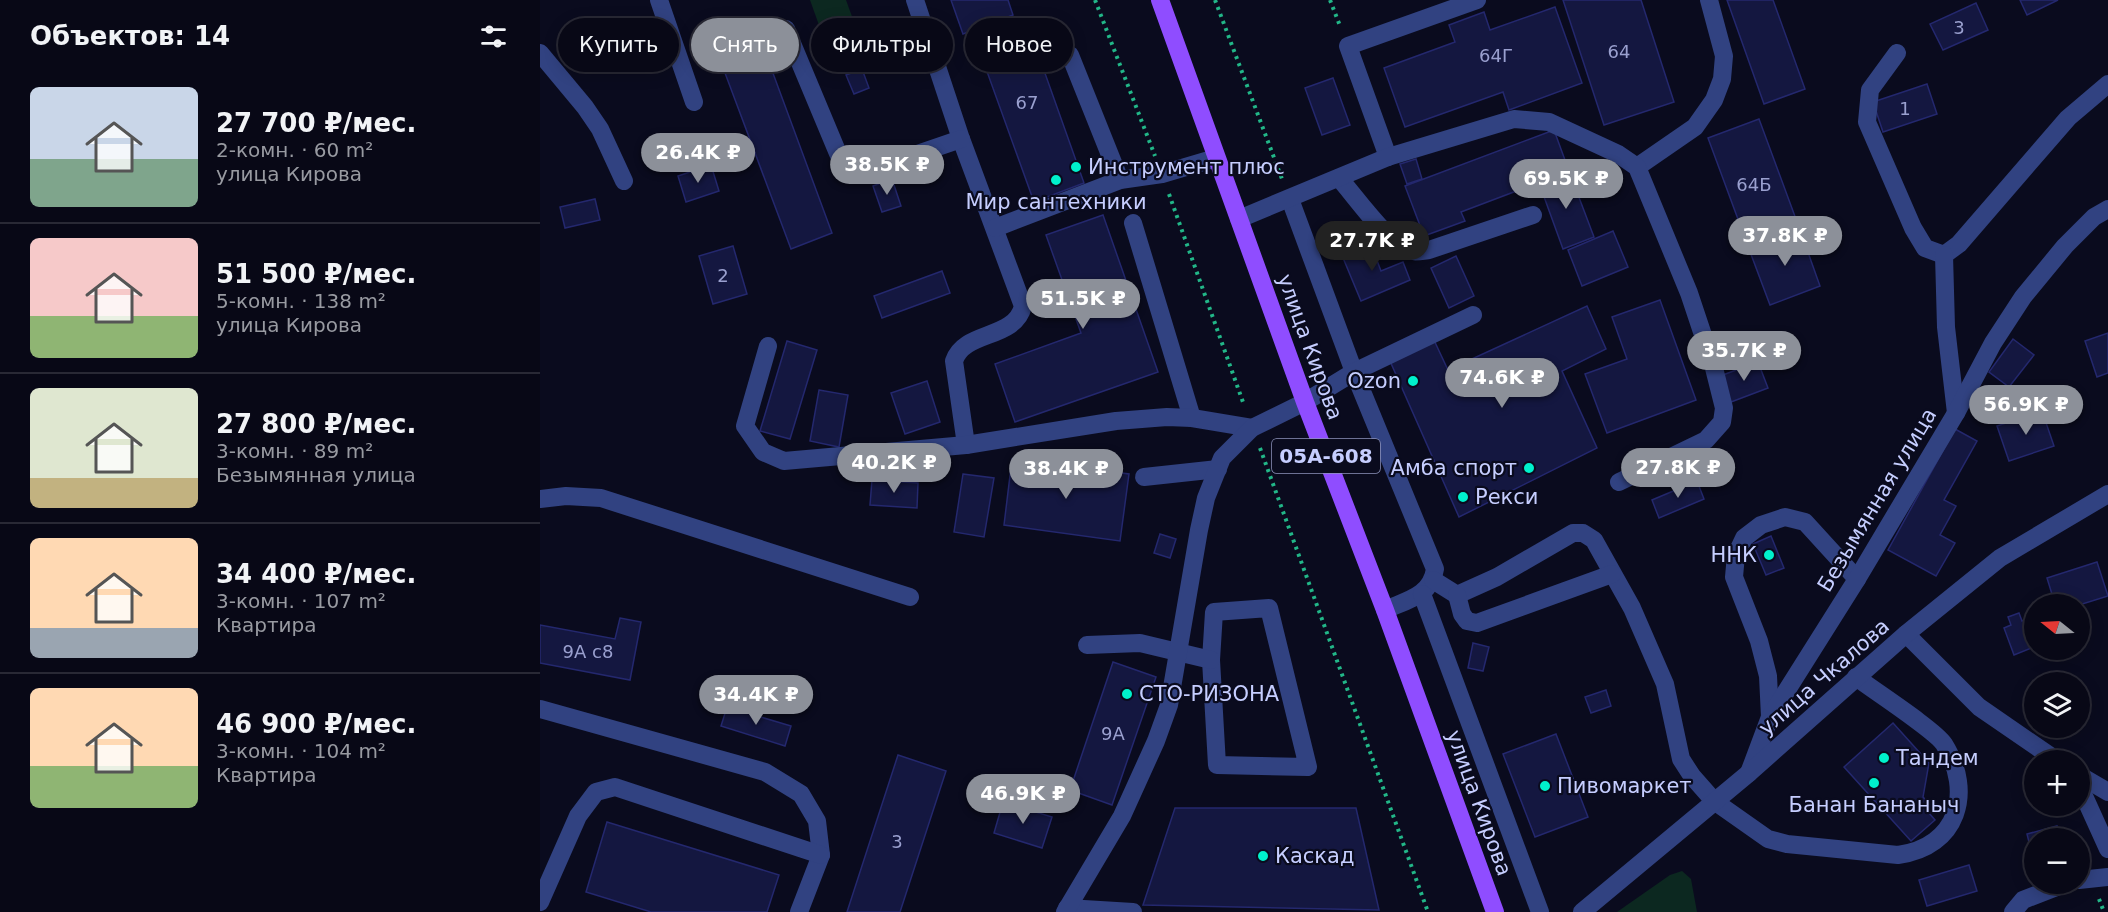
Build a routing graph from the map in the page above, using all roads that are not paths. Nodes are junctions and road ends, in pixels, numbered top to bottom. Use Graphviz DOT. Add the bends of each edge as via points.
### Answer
graph roads {
  1 [pos="659,0"];
  2 [pos="915,0"];
  3 [pos="1477,0"];
  4 [pos="1709,0"];
  5 [pos="1163,1"];
  6 [pos="540,53"];
  7 [pos="1897,53"];
  8 [pos="799,60"];
  9 [pos="1073,62"];
  10 [pos="2108,84"];
  11 [pos="694,102"];
  12 [pos="961,139"];
  13 [pos="1216,158"];
  14 [pos="1388,158"];
  15 [pos="1637,167"];
  16 [pos="1339,178"];
  17 [pos="1120,180"];
  18 [pos="624,181"];
  19 [pos="1290,199"];
  20 [pos="2108,209"];
  21 [pos="1533,215"];
  22 [pos="1239,219"];
  23 [pos="1133,223"];
  24 [pos="995,228"];
  25 [pos="1944,255"];
  26 [pos="1473,315"];
  27 [pos="768,346"];
  28 [pos="1354,372"];
  29 [pos="1305,402"];
  30 [pos="1956,412"];
  31 [pos="1192,418"];
  32 [pos="1252,428"];
  33 [pos="966,445"];
  34 [pos="1218,469"];
  35 [pos="1144,477"];
  36 [pos="1619,482"];
  37 [pos="2108,494"];
  38 [pos="540,499"];
  39 [pos="1612,574"];
  40 [pos="1857,579"];
  41 [pos="1428,587"];
  42 [pos="1457,595"];
  43 [pos="910,597"];
  44 [pos="1385,610"];
  45 [pos="1906,634"];
  46 [pos="1087,645"];
  47 [pos="1180,651"];
  48 [pos="1211,660"];
  49 [pos="1856,677"];
  50 [pos="540,709"];
  51 [pos="1770,717"];
  52 [pos="2041,750"];
  53 [pos="1749,773"];
  54 [pos="2090,781"];
  55 [pos="2108,792"];
  56 [pos="1714,801"];
  57 [pos="2090,809"];
  58 [pos="2108,849"];
  59 [pos="821,855"];
  60 [pos="2108,877"];
  61 [pos="2090,879"];
  62 [pos="2038,894"];
  63 [pos="540,902"];
  64 [pos="1066,910"];
  65 [pos="800,912"];
  66 [pos="1133,912"];
  67 [pos="1495,912"];
  68 [pos="1540,912"];
  69 [pos="1581,912"];
  70 [pos="2013,912"];
  1 -- 11 [label="street"];
  2 -- 12 [label="street"];
  3 -- 14 [label="street" via="1348,46"];
  4 -- 15 [label="street" via="1724,56 1722,79 1714,100 1695,127"];
  5 -- 13 [label="main road, улица Кирова / 05А-608"];
  6 -- 18 [label="street" via="600,129"];
  7 -- 25 [label="street" via="1870,90 1867,122 1912,228 1925,248"];
  8 -- 12 [label="street" via="842,163 850,172 862,172"];
  9 -- 17 [label="street"];
  10 -- 25 [label="street" via="2068,118 1959,244"];
  12 -- 24 [label="street"];
  13 -- 17 [label="street" via="1162,174"];
  13 -- 22 [label="main road, улица Кирова / 05А-608"];
  14 -- 15 [label="street" via="1514,119 1550,122"];
  14 -- 16 [label="street"];
  15 -- 36 [label="street" via="1689,292 1724,408 1722,422 1706,440"];
  16 -- 19 [label="street"];
  16 -- 21 [label="street" via="1403,249 1414,252"];
  17 -- 24 [label="street"];
  19 -- 22 [label="street"];
  19 -- 28 [label="street"];
  20 -- 30 [label="street, Безымянная улица" via="2094,217 2065,246 2023,297"];
  22 -- 29 [label="main road, улица Кирова / 05А-608"];
  23 -- 31 [label="street"];
  24 -- 33 [label="street" via="1023,306 1014,324 964,346 957,353 954,361"];
  25 -- 30 [label="street" via="1946,327"];
  26 -- 28 [label="street"];
  27 -- 33 [label="street" via="745,426 763,452 784,461 801,461"];
  28 -- 29 [label="street"];
  28 -- 41 [label="street" via="1435,569"];
  29 -- 32 [label="street"];
  29 -- 44 [label="main road, улица Кирова / 05А-608"];
  30 -- 40 [label="street, Безымянная улица"];
  31 -- 32 [label="street"];
  31 -- 33 [label="street" via="1116,421"];
  32 -- 34 [label="street" via="1222,458"];
  34 -- 35 [label="street"];
  34 -- 47 [label="street" via="1199,530"];
  37 -- 45 [label="street, улица Чкалова" via="2000,558"];
  38 -- 43 [label="street" via="566,495 601,498"];
  39 -- 42 [label="street" via="1477,622 1467,621 1462,615"];
  39 -- 42 [label="street" via="1594,540 1583,533 1573,533"];
  39 -- 56 [label="street" via="1632,608 1665,684 1681,759"];
  40 -- 51 [label="street, Безымянная улица"];
  40 -- 51 [label="street" via="1805,522 1785,517 1761,525 1744,538 1736,555 1734,577 1760,640 1768,675"];
  41 -- 42 [label="street"];
  41 -- 44 [label="street"];
  41 -- 68 [label="street"];
  44 -- 67 [label="main road, улица Кирова / 05А-608"];
  45 -- 49 [label="street, улица Чкалова"];
  45 -- 52 [label="street" via="1979,707"];
  46 -- 47 [label="street" via="1140,643"];
  47 -- 48 [label="street"];
  47 -- 64 [label="street" via="1169,705 1140,780"];
  48 -- 48 [label="street" via="1217,765 1308,767 1269,608 1214,612"];
  49 -- 53 [label="street, улица Чкалова"];
  49 -- 56 [label="street" via="1943,742 1959,785 1957,815 1949,826 1924,847 1898,855 1787,844 1754,832"];
  50 -- 59 [label="street" via="765,772 801,795 817,821"];
  51 -- 53 [label="street, Безымянная улица"];
  53 -- 56 [label="street, улица Чкалова"];
  54 -- 55 [label="street"];
  56 -- 69 [label="street, улица Чкалова"];
  57 -- 58 [label="street"];
  59 -- 63 [label="street" via="615,788 596,792 578,816"];
  59 -- 65 [label="street"];
  60 -- 61 [label="street"];
  62 -- 70 [label="street" via="2023,900"];
  64 -- 66 [label="street"];
}
